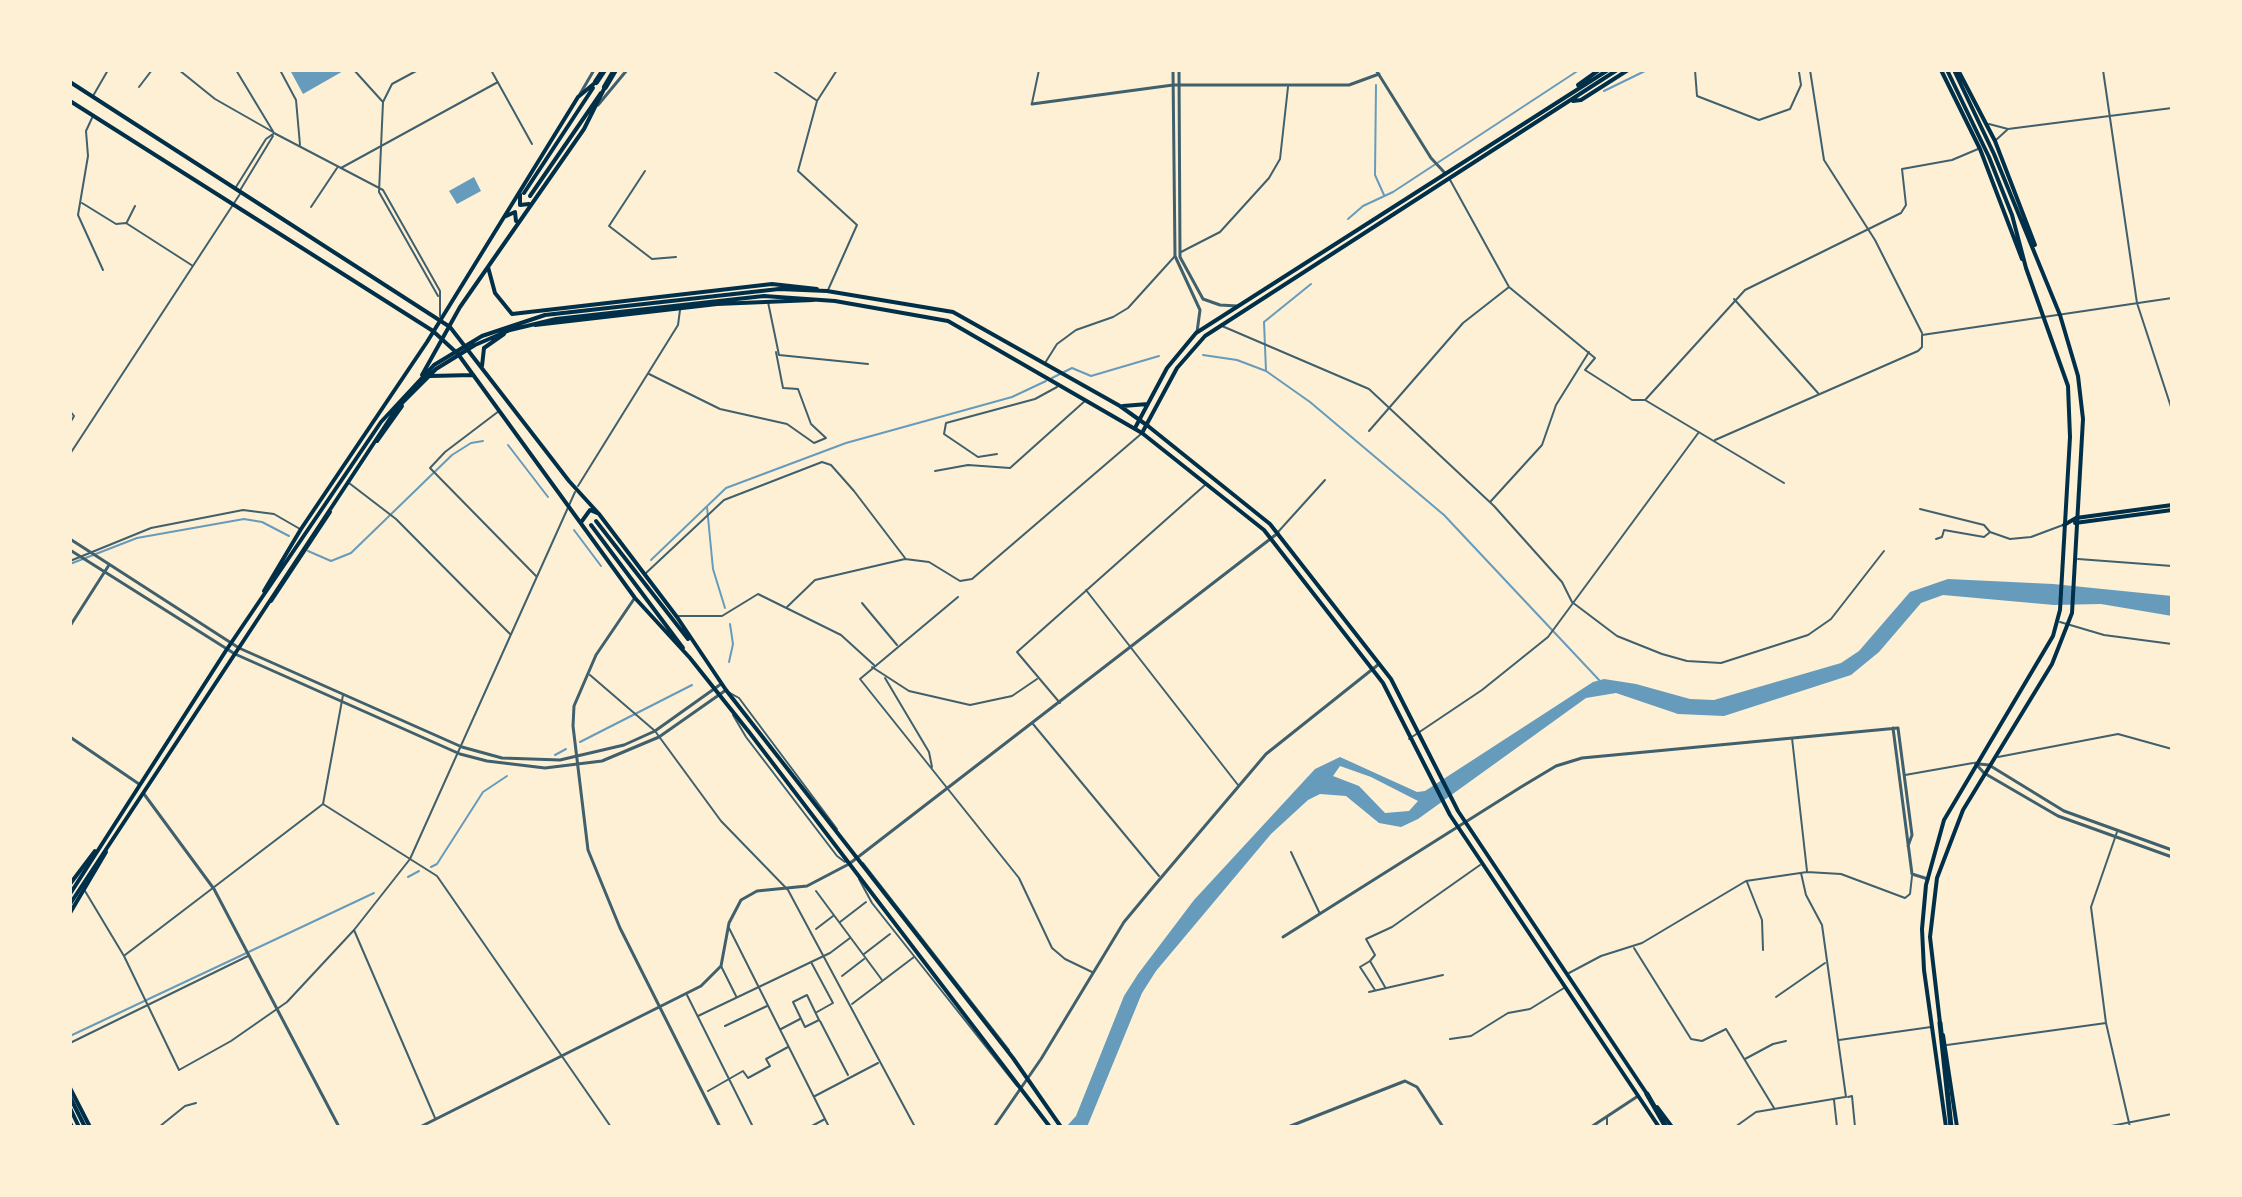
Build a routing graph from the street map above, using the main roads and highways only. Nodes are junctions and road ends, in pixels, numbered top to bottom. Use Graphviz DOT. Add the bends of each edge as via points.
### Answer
graph roads {
  1 [pos="604,70"];
  2 [pos="615,70"];
  3 [pos="1608,70"];
  4 [pos="1617,70"];
  5 [pos="1628,70"];
  6 [pos="1944,70"];
  7 [pos="1956,70"];
  8 [pos="1599,75"];
  9 [pos="70,82"];
  10 [pos="596,82"];
  11 [pos="605,87"];
  12 [pos="70,101"];
  13 [pos="1571,101"];
  14 [pos="525,181"];
  15 [pos="541,192"];
  16 [pos="524,193"];
  17 [pos="530,196"];
  18 [pos="498,223"];
  19 [pos="509,234"];
  20 [pos="2041,266"];
  21 [pos="488,267"];
  22 [pos="2026,268"];
  23 [pos="827,291"];
  24 [pos="801,294"];
  25 [pos="409,300"];
  26 [pos="835,301"];
  27 [pos="403,312"];
  28 [pos="440,320"];
  29 [pos="450,327"];
  30 [pos="433,331"];
  31 [pos="443,339"];
  32 [pos="483,369"];
  33 [pos="474,375"];
  34 [pos="418,383"];
  35 [pos="1148,404"];
  36 [pos="1120,406"];
  37 [pos="1140,420"];
  38 [pos="1148,426"];
  39 [pos="1135,428"];
  40 [pos="1142,433"];
  41 [pos="2172,508"];
  42 [pos="599,514"];
  43 [pos="2076,520"];
  44 [pos="2064,525"];
  45 [pos="584,526"];
  46 [pos="277,582"];
  47 [pos="258,604"];
  48 [pos="264,610"];
  49 [pos="699,654"];
  50 [pos="690,658"];
  51 [pos="95,851"];
  52 [pos="106,852"];
  53 [pos="85,876"];
  54 [pos="70,884"];
  55 [pos="70,894"];
  56 [pos="70,904"];
  57 [pos="70,913"];
  58 [pos="1940,1023"];
  59 [pos="70,1088"];
  60 [pos="1647,1094"];
  61 [pos="70,1097"];
  62 [pos="70,1108"];
  63 [pos="1060,1126"];
  64 [pos="1665,1126"];
  65 [pos="85,1127"];
  66 [pos="1050,1127"];
  67 [pos="1948,1127"];
  68 [pos="1957,1127"];
  1 -- 10 [label="highway"];
  2 -- 11 [label="highway"];
  3 -- 8 [label="main road"];
  4 -- 8 [label="main road"];
  5 -- 13 [label="main road"];
  6 -- 22 [label="main road"];
  6 -- 22 [label="main road" via="1989,157"];
  7 -- 20 [label="main road"];
  7 -- 20 [label="main road" via="1995,141"];
  8 -- 13 [label="main road"];
  8 -- 35 [label="main road" via="1196,333"];
  9 -- 25 [label="main road"];
  10 -- 14 [label="main road" via="578,97"];
  10 -- 16 [label="main road"];
  11 -- 15 [label="main road"];
  11 -- 17 [label="main road"];
  12 -- 27 [label="main road"];
  13 -- 38 [label="main road" via="1189,350"];
  14 -- 15 [label="main road" via="520,205 528,205"];
  14 -- 18 [label="main road"];
  15 -- 19 [label="main road"];
  18 -- 19 [label="main road" via="515,212 517,220"];
  18 -- 28 [label="main road"];
  19 -- 21 [label="main road"];
  20 -- 43 [label="main road" via="2082,397"];
  21 -- 23 [label="main road" via="495,293 512,314 772,284"];
  21 -- 29 [label="main road"];
  22 -- 44 [label="main road" via="2068,386"];
  23 -- 24 [label="main road"];
  23 -- 36 [label="main road" via="953,312"];
  24 -- 26 [label="main road"];
  24 -- 46 [label="main road" via="556,319 475,345 436,369 397,408"];
  25 -- 27 [label="main road" via="410,310"];
  25 -- 28 [label="main road"];
  26 -- 32 [label="main road" via="768,300 516,328 484,348"];
  26 -- 39 [label="main road" via="948,321"];
  27 -- 30 [label="main road"];
  28 -- 29 [label="main road"];
  28 -- 30 [label="main road"];
  29 -- 31 [label="main road"];
  29 -- 32 [label="main road"];
  30 -- 31 [label="main road"];
  30 -- 47 [label="main road" via="301,529"];
  31 -- 33 [label="main road"];
  31 -- 34 [label="main road"];
  32 -- 42 [label="main road"];
  33 -- 34 [label="main road" via="427,376"];
  33 -- 45 [label="main road"];
  34 -- 48 [label="main road"];
  35 -- 36 [label="main road"];
  35 -- 37 [label="main road"];
  36 -- 37 [label="main road"];
  37 -- 38 [label="main road"];
  37 -- 39 [label="main road"];
  38 -- 40 [label="main road"];
  38 -- 60 [label="main road" via="1278,533 1391,679 1466,824"];
  39 -- 40 [label="main road"];
  40 -- 64 [label="main road" via="1271,539 1383,683 1450,815 1638,1096"];
  41 -- 43 [label="main road"];
  42 -- 45 [label="main road" via="590,510 581,518"];
  42 -- 49 [label="main road"];
  43 -- 44 [label="main road"];
  43 -- 58 [label="main road" via="2072,613 2052,664 1952,832 1932,901 1930,937"];
  44 -- 67 [label="main road" via="2060,610 2049,647 1944,820 1928,879 1922,951"];
  45 -- 50 [label="main road" via="635,598"];
  46 -- 47 [label="main road"];
  46 -- 48 [label="main road"];
  47 -- 51 [label="main road"];
  48 -- 52 [label="main road"];
  49 -- 50 [label="main road" via="594,523"];
  49 -- 63 [label="main road"];
  50 -- 66 [label="main road"];
  51 -- 53 [label="main road"];
  51 -- 54 [label="main road"];
  52 -- 53 [label="main road"];
  52 -- 57 [label="main road"];
  53 -- 55 [label="main road"];
  53 -- 56 [label="main road"];
  58 -- 67 [label="highway"];
  58 -- 68 [label="main road"];
  59 -- 65 [label="main road"];
  60 -- 64 [label="highway"];
  61 -- 65 [label="main road"];
  62 -- 65 [label="main road"];
}
